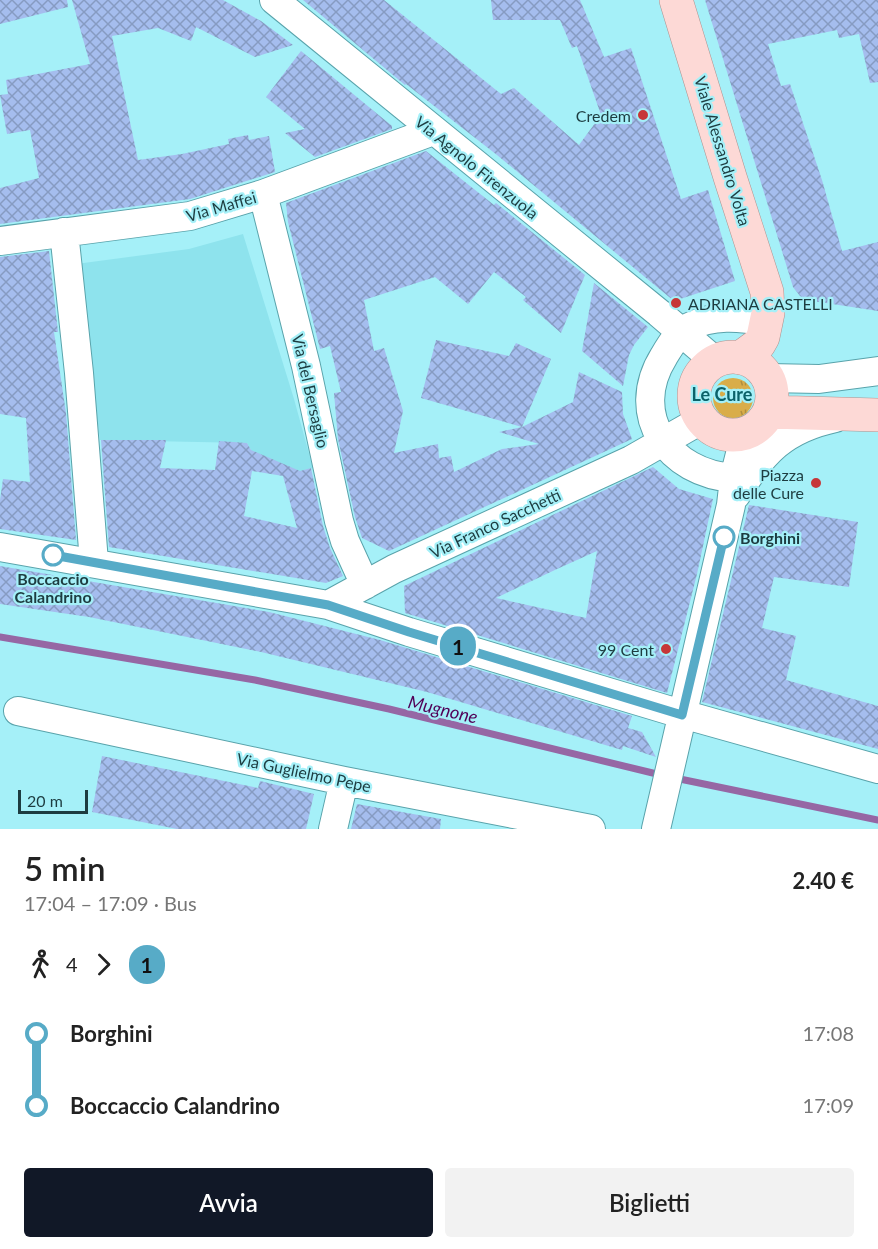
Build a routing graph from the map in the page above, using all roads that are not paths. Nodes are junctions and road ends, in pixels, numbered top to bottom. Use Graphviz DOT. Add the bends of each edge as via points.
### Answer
graph roads {
  1 [pos="274,0"];
  2 [pos="676,0"];
  3 [pos="433,131"];
  4 [pos="263,194"];
  5 [pos="64,232"];
  6 [pos="0,242"];
  7 [pos="768,312"];
  8 [pos="681,332"];
  9 [pos="728,360"];
  10 [pos="878,371"];
  11 [pos="768,378"];
  12 [pos="769,412"];
  13 [pos="863,415"];
  14 [pos="701,420"];
  15 [pos="745,434"];
  16 [pos="663,443"];
  17 [pos="733,490"];
  18 [pos="0,547"];
  19 [pos="94,562"];
  20 [pos="365,585"];
  21 [pos="328,605"];
  22 [pos="18,711"];
  23 [pos="682,715"];
  24 [pos="878,769"];
  25 [pos="344,781"];
  26 [pos="658,821"];
  27 [pos="333,829"];
  28 [pos="591,829"];
  1 -- 3 [label="street, Via Agnolo Firenzuola"];
  2 -- 7 [label="main road, Viale Alessandro Volta" via="765,283"];
  3 -- 4 [label="street, Via Maffei"];
  3 -- 8 [label="street, Via Agnolo Firenzuola"];
  4 -- 5 [label="street, Via Maffei" via="184,218"];
  4 -- 20 [label="street, Via del Bersaglio" via="339,521"];
  5 -- 6 [label="street, Via Maffei"];
  5 -- 19 [label="street"];
  7 -- 8 [label="street" via="747,318 719,318"];
  7 -- 9 [label="main road" via="759,344"];
  8 -- 9 [label="street"];
  8 -- 16 [label="street" via="651,383 652,414"];
  9 -- 11 [label="main road" via="758,366"];
  9 -- 14 [label="main road" via="699,376 694,400"];
  10 -- 11 [label="street" via="819,379"];
  11 -- 12 [label="main road" via="772,395"];
  12 -- 13 [label="main road"];
  12 -- 15 [label="main road" via="759,426"];
  13 -- 17 [label="street" via="808,425 783,439"];
  14 -- 15 [label="main road" via="721,434"];
  14 -- 16 [label="street"];
  15 -- 17 [label="street"];
  16 -- 17 [label="street" via="680,460 714,475"];
  16 -- 20 [label="street, Via Franco Sacchetti"];
  17 -- 23 [label="street"];
  18 -- 19 [label="street"];
  19 -- 21 [label="street"];
  20 -- 21 [label="street, Via Franco Sacchetti"];
  21 -- 23 [label="street"];
  22 -- 25 [label="street, Via Guglielmo Pepe"];
  23 -- 24 [label="street"];
  23 -- 26 [label="street"];
  25 -- 27 [label="street"];
  25 -- 28 [label="street, Via Guglielmo Pepe"];
}
